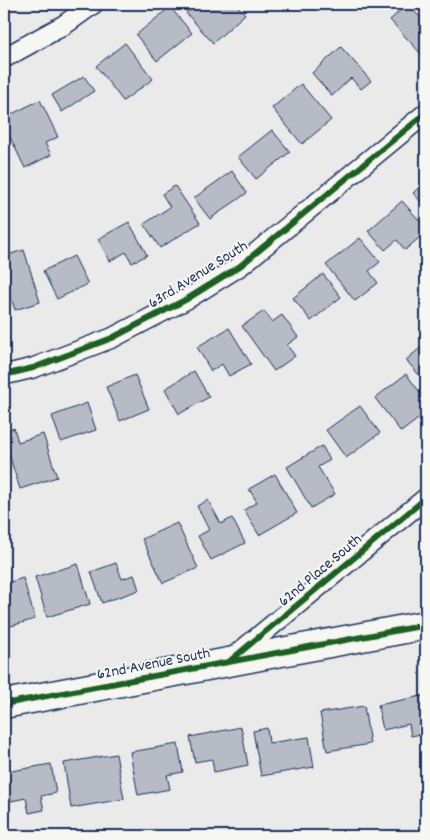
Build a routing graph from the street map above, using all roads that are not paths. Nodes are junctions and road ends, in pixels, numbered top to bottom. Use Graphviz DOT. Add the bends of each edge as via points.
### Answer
graph roads {
  1 [pos="93,4"];
  2 [pos="4,58"];
  3 [pos="426,112"];
  4 [pos="4,375"];
  5 [pos="426,498"];
  6 [pos="426,624"];
  7 [pos="229,661"];
  8 [pos="4,704"];
  1 -- 2 [label="street" via="64,25"];
  3 -- 4 [label="street, 63rd Avenue South" via="240,266 112,338 33,368"];
  5 -- 7 [label="street, 62nd Place South"];
  6 -- 7 [label="street, 62nd Avenue South"];
  7 -- 8 [label="street, 62nd Avenue South"];
}
